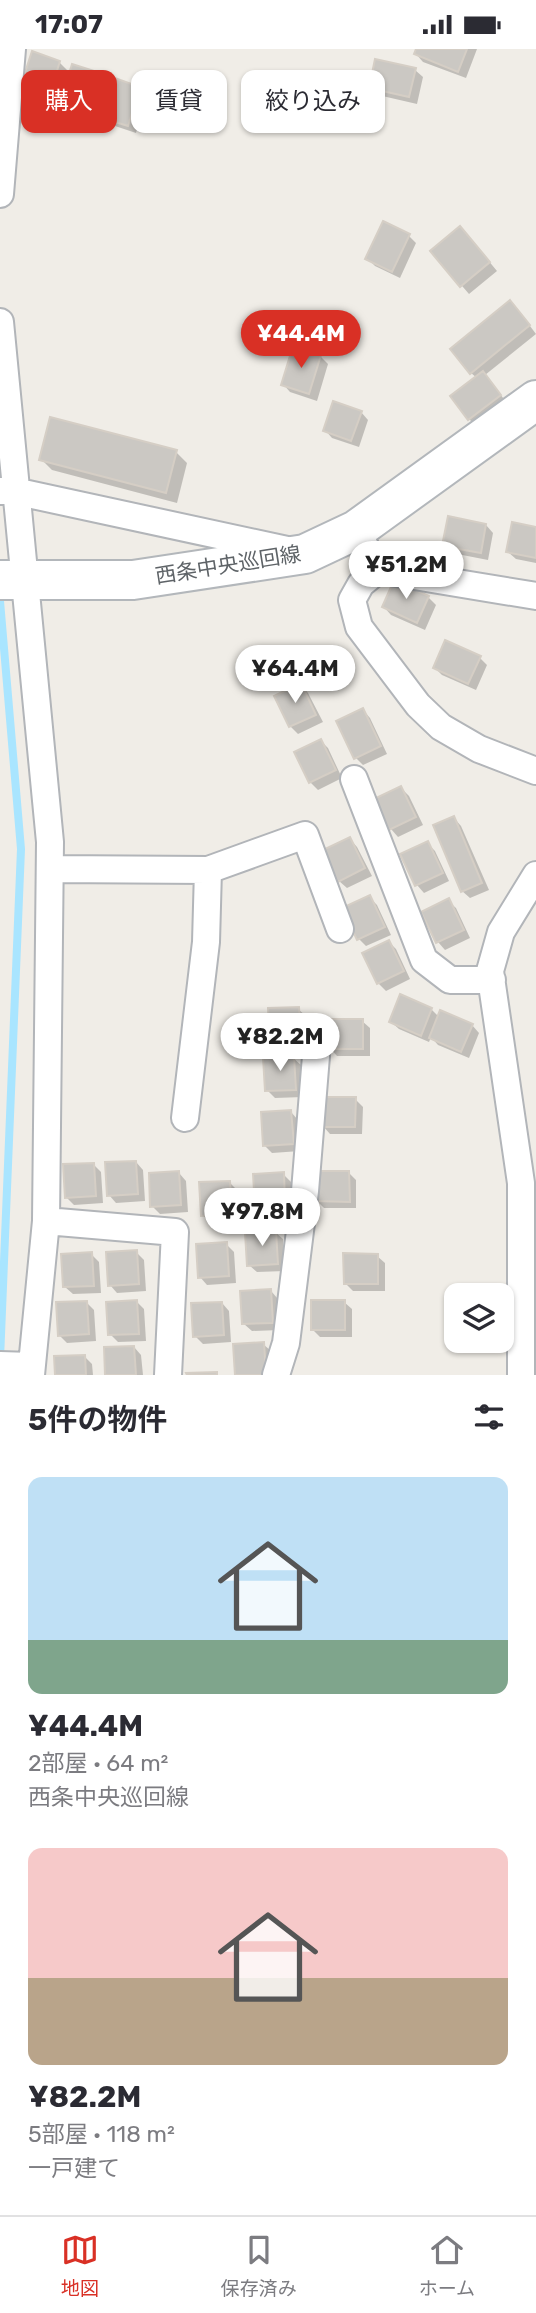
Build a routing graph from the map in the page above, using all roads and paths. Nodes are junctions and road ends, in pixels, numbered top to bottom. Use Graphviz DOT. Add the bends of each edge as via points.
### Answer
graph roads {
  1 [pos="12,49"];
  2 [pos="0,194"];
  3 [pos="0,322"];
  4 [pos="536,400"];
  5 [pos="7,491"];
  6 [pos="356,530"];
  7 [pos="305,554"];
  8 [pos="378,570"];
  9 [pos="12,580"];
  10 [pos="536,596"];
  11 [pos="536,771"];
  12 [pos="354,779"];
  13 [pos="50,869"];
  14 [pos="208,870"];
  15 [pos="536,875"];
  16 [pos="340,929"];
  17 [pos="492,980"];
  18 [pos="316,1056"];
  19 [pos="185,1118"];
  20 [pos="529,1186"];
  21 [pos="46,1221"];
  22 [pos="20,1368"];
  23 [pos="168,1375"];
  24 [pos="276,1375"];
  25 [pos="520,1375"];
  1 -- 2 [label="street"];
  3 -- 5 [label="street"];
  4 -- 6 [label="street, 西条中央巡回線"];
  5 -- 7 [label="street"];
  5 -- 9 [label="street"];
  6 -- 7 [label="street, 西条中央巡回線"];
  6 -- 8 [label="street"];
  7 -- 9 [label="street, 西条中央巡回線" via="133,580"];
  8 -- 10 [label="street"];
  8 -- 11 [label="street" via="352,600 359,627 418,705 441,726 479,749"];
  9 -- 13 [label="street" via="50,842"];
  12 -- 17 [label="street" via="424,960 450,980"];
  13 -- 14 [label="street"];
  13 -- 21 [label="street"];
  14 -- 16 [label="street" via="305,835"];
  14 -- 19 [label="street" via="206,942"];
  15 -- 17 [label="street" via="501,932"];
  17 -- 20 [label="street"];
  18 -- 24 [label="street" via="286,1343"];
  20 -- 25 [label="street"];
  21 -- 22 [label="street"];
  21 -- 23 [label="street" via="175,1232"];
}
